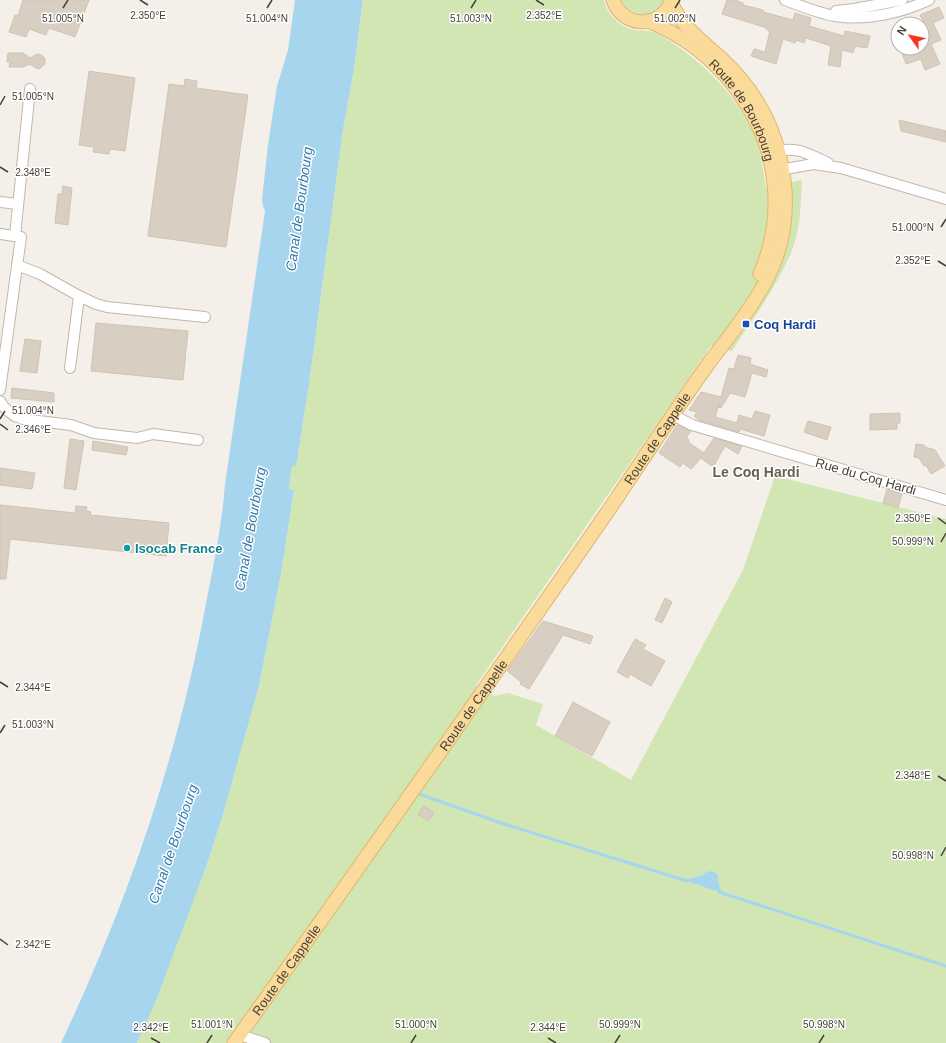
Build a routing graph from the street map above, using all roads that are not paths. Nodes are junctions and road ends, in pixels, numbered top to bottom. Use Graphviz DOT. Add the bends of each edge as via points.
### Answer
graph roads {
  1 [pos="613,0"];
  2 [pos="785,0"];
  3 [pos="902,0"];
  4 [pos="929,0"];
  5 [pos="671,1"];
  6 [pos="882,2"];
  7 [pos="808,8"];
  8 [pos="885,14"];
  9 [pos="648,22"];
  10 [pos="30,90"];
  11 [pos="773,151"];
  12 [pos="841,168"];
  13 [pos="777,170"];
  14 [pos="946,199"];
  15 [pos="0,202"];
  16 [pos="18,204"];
  17 [pos="0,234"];
  18 [pos="18,236"];
  19 [pos="777,239"];
  20 [pos="17,265"];
  21 [pos="79,296"];
  22 [pos="205,317"];
  23 [pos="70,368"];
  24 [pos="0,390"];
  25 [pos="0,401"];
  26 [pos="673,415"];
  27 [pos="198,440"];
  28 [pos="946,500"];
  29 [pos="237,1039"];
  30 [pos="265,1043"];
  1 -- 9 [label="main road, Route de Bourbourg" via="618,10 628,19"];
  2 -- 7 [label="street"];
  3 -- 6 [label="street"];
  4 -- 8 [label="street"];
  5 -- 9 [label="main road" via="662,15"];
  5 -- 11 [label="main road, Route de Bourbourg" via="684,24 727,63 756,98 766,117"];
  6 -- 7 [label="street" via="844,10"];
  6 -- 8 [label="street"];
  7 -- 8 [label="street" via="840,17"];
  9 -- 11 [label="main road, Route de Bourbourg" via="685,41 726,77 751,110"];
  10 -- 16 [label="street"];
  11 -- 12 [label="street" via="800,150"];
  11 -- 13 [label="main road, Route de Bourbourg"];
  12 -- 13 [label="street" via="816,164"];
  12 -- 14 [label="street"];
  13 -- 19 [label="main road, Route de Bourbourg" via="774,209"];
  15 -- 16 [label="street"];
  16 -- 18 [label="street"];
  17 -- 18 [label="street"];
  18 -- 20 [label="street"];
  19 -- 26 [label="main road, Route de Cappelle" via="756,283 708,364"];
  20 -- 21 [label="street" via="40,274"];
  20 -- 24 [label="street"];
  21 -- 22 [label="street" via="107,307"];
  21 -- 23 [label="street"];
  25 -- 27 [label="street" via="5,409 18,417 71,425 94,433 137,438 152,434"];
  26 -- 28 [label="street, Rue du Coq Hardi" via="692,425"];
  26 -- 29 [label="main road, Route de Cappelle" via="543,605"];
  29 -- 30 [label="street"];
}
